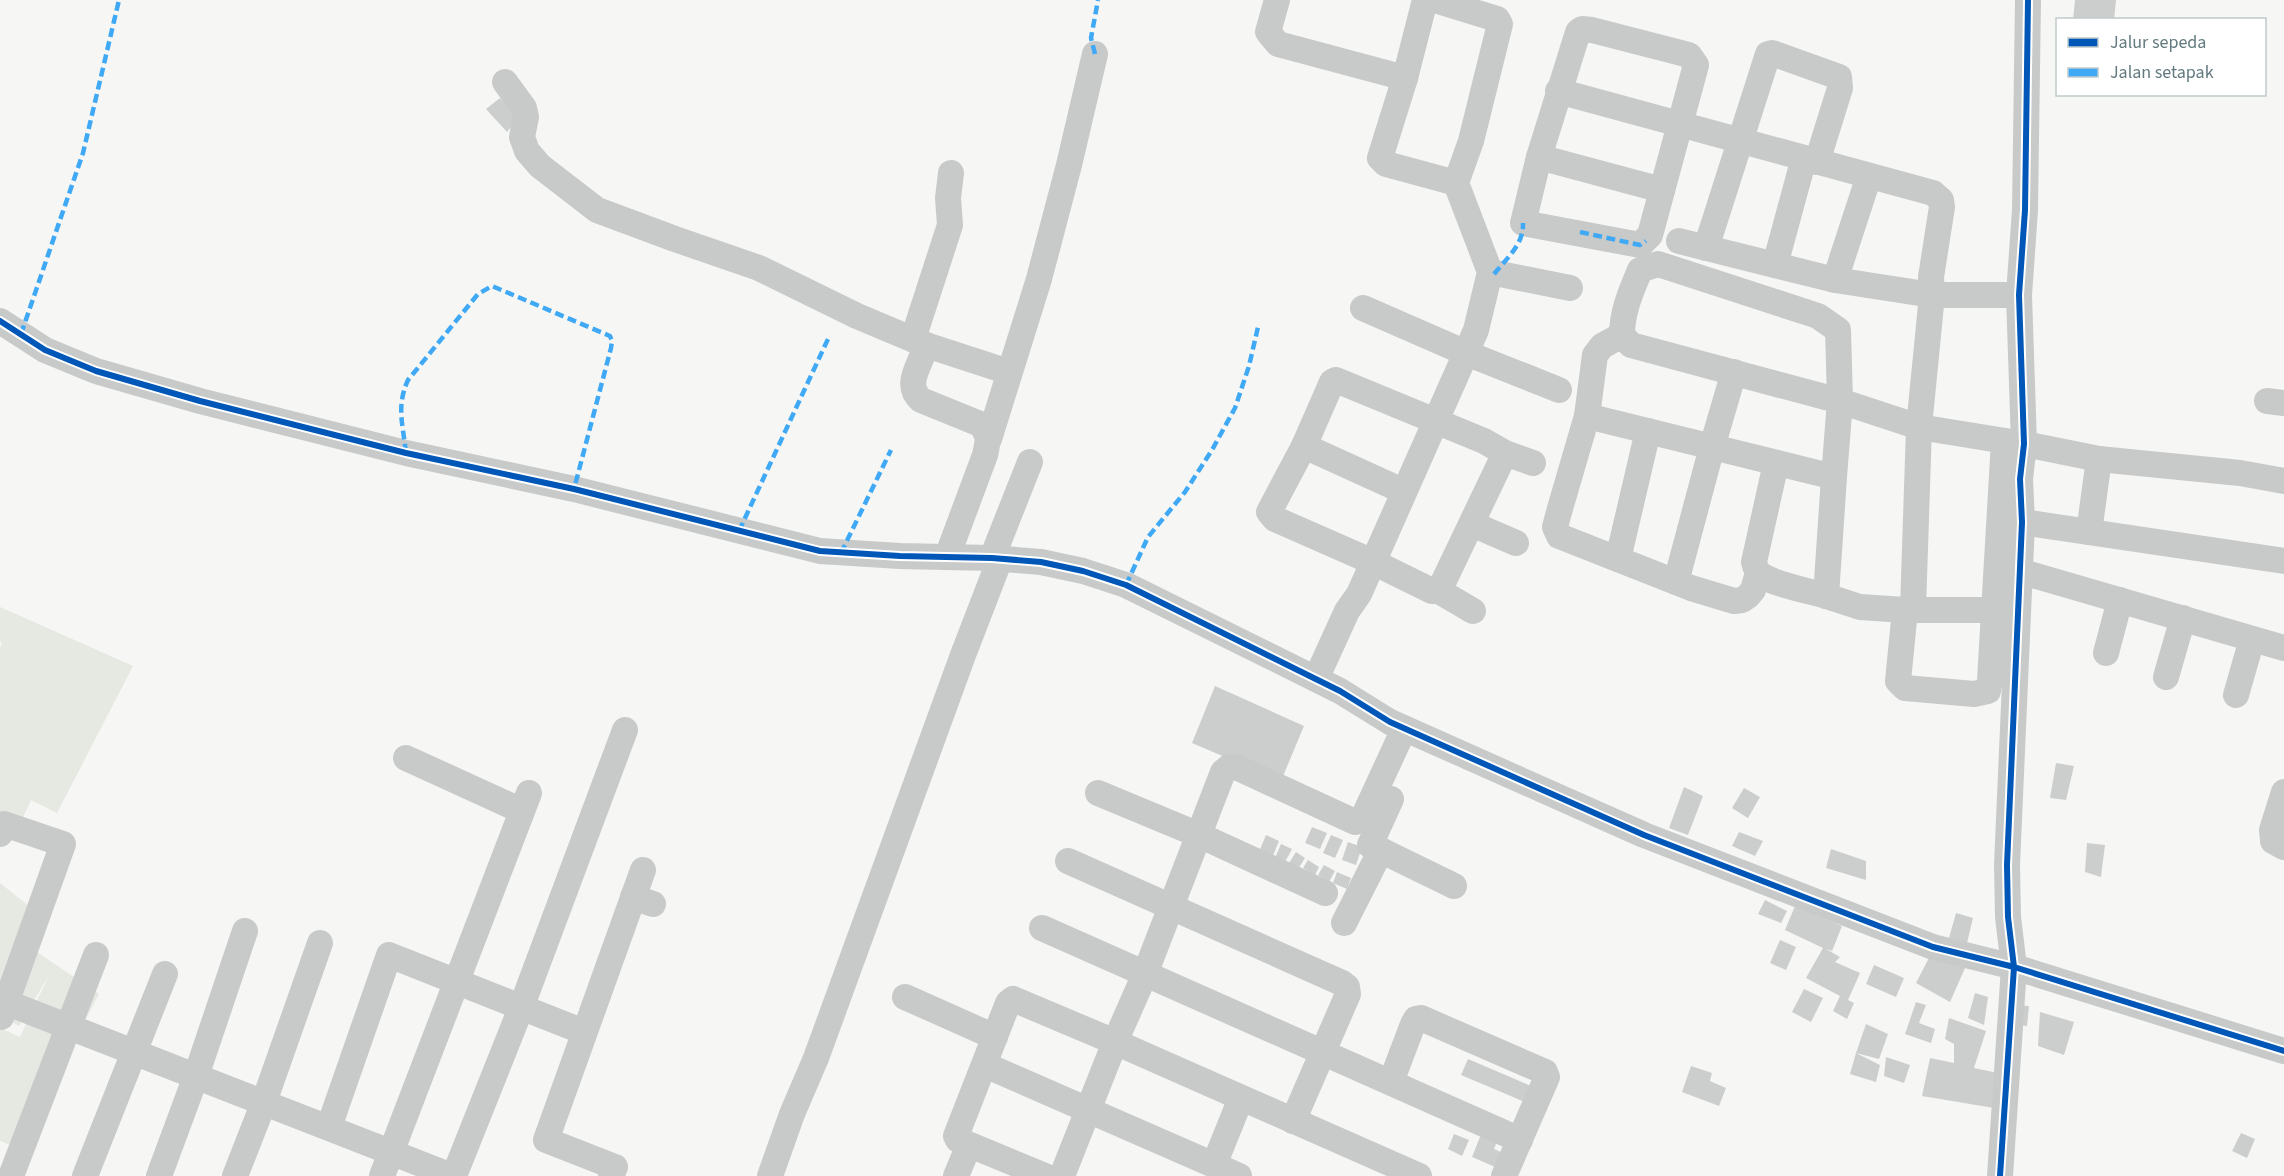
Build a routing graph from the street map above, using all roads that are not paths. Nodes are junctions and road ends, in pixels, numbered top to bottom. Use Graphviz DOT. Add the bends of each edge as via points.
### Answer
graph roads {
  1 [pos="1277,0"];
  2 [pos="1425,0"];
  3 [pos="1436,0"];
  4 [pos="2028,0"];
  5 [pos="1095,54"];
  6 [pos="1405,78"];
  7 [pos="505,82"];
  8 [pos="1558,92"];
  9 [pos="1681,125"];
  10 [pos="1740,141"];
  11 [pos="1539,157"];
  12 [pos="1811,160"];
  13 [pos="951,173"];
  14 [pos="1869,176"];
  15 [pos="1456,183"];
  16 [pos="1662,190"];
  17 [pos="1678,241"];
  18 [pos="1706,248"];
  19 [pos="1774,265"];
  20 [pos="1490,272"];
  21 [pos="1835,280"];
  22 [pos="1570,288"];
  23 [pos="1932,295"];
  24 [pos="2019,296"];
  25 [pos="1363,308"];
  26 [pos="0,321"];
  27 [pos="1622,335"];
  28 [pos="920,342"];
  29 [pos="1462,351"];
  30 [pos="1009,372"];
  31 [pos="1734,372"];
  32 [pos="1559,390"];
  33 [pos="1840,400"];
  34 [pos="1587,416"];
  35 [pos="1430,420"];
  36 [pos="1919,428"];
  37 [pos="1648,431"];
  38 [pos="989,439"];
  39 [pos="2014,442"];
  40 [pos="1304,446"];
  41 [pos="1712,447"];
  42 [pos="1505,453"];
  43 [pos="2099,459"];
  44 [pos="1030,462"];
  45 [pos="1533,463"];
  46 [pos="1776,463"];
  47 [pos="1834,477"];
  48 [pos="2284,481"];
  49 [pos="1398,489"];
  50 [pos="2022,522"];
  51 [pos="1472,524"];
  52 [pos="2089,532"];
  53 [pos="1516,543"];
  54 [pos="947,557"];
  55 [pos="996,559"];
  56 [pos="1618,559"];
  57 [pos="1368,560"];
  58 [pos="2284,561"];
  59 [pos="2019,571"];
  60 [pos="1758,573"];
  61 [pos="1676,582"];
  62 [pos="1439,591"];
  63 [pos="1826,596"];
  64 [pos="2120,600"];
  65 [pos="1909,609"];
  66 [pos="2006,610"];
  67 [pos="1473,611"];
  68 [pos="2183,618"];
  69 [pos="2252,639"];
  70 [pos="2284,648"];
  71 [pos="2106,654"];
  72 [pos="2166,677"];
  73 [pos="1316,679"];
  74 [pos="2236,695"];
  75 [pos="1404,729"];
  76 [pos="625,730"];
  77 [pos="406,758"];
  78 [pos="2284,792"];
  79 [pos="1098,794"];
  80 [pos="0,834"];
  81 [pos="1199,835"];
  82 [pos="2284,847"];
  83 [pos="1381,850"];
  84 [pos="1068,861"];
  85 [pos="643,870"];
  86 [pos="1454,886"];
  87 [pos="1325,893"];
  88 [pos="1171,907"];
  89 [pos="1344,923"];
  90 [pos="1042,928"];
  91 [pos="245,931"];
  92 [pos="320,943"];
  93 [pos="96,955"];
  94 [pos="2014,967"];
  95 [pos="165,974"];
  96 [pos="1145,974"];
  97 [pos="456,982"];
  98 [pos="904,998"];
  99 [pos="2,1007"];
  100 [pos="521,1008"];
  101 [pos="69,1027"];
  102 [pos="584,1032"];
  103 [pos="995,1037"];
  104 [pos="1115,1042"];
  105 [pos="2283,1049"];
  106 [pos="134,1052"];
  107 [pos="1323,1052"];
  108 [pos="985,1065"];
  109 [pos="196,1076"];
  110 [pos="1391,1082"];
  111 [pos="1242,1098"];
  112 [pos="264,1102"];
  113 [pos="1088,1110"];
  114 [pos="1293,1121"];
  115 [pos="329,1127"];
  116 [pos="1520,1140"];
  117 [pos="969,1144"];
  118 [pos="391,1152"];
  119 [pos="1214,1165"];
  120 [pos="1410,1174"];
  121 [pos="11,1176"];
  122 [pos="85,1176"];
  123 [pos="159,1176"];
  124 [pos="235,1176"];
  125 [pos="382,1176"];
  126 [pos="453,1176"];
  127 [pos="611,1176"];
  128 [pos="770,1176"];
  129 [pos="956,1176"];
  130 [pos="1046,1176"];
  131 [pos="1062,1176"];
  132 [pos="1239,1176"];
  133 [pos="1504,1176"];
  134 [pos="2000,1176"];
  1 -- 6 [label="street" via="1268,32 1281,46"];
  2 -- 6 [label="street"];
  3 -- 15 [label="street" via="1497,19 1501,26"];
  4 -- 24 [label="street" via="2025,210"];
  5 -- 30 [label="street" via="1039,279"];
  6 -- 15 [label="street" via="1380,158"];
  7 -- 28 [label="street" via="524,108 522,137 526,151 597,210 759,268"];
  8 -- 9 [label="street"];
  8 -- 9 [label="street" via="1582,29 1681,52 1696,65"];
  8 -- 11 [label="street"];
  9 -- 10 [label="street"];
  9 -- 16 [label="street"];
  10 -- 12 [label="street"];
  10 -- 12 [label="street" via="1765,60 1772,52 1839,77 1840,88"];
  10 -- 18 [label="street"];
  11 -- 16 [label="street"];
  11 -- 16 [label="street" via="1523,223 1640,245 1650,235"];
  12 -- 14 [label="street"];
  12 -- 19 [label="street"];
  13 -- 28 [label="street" via="950,225"];
  14 -- 21 [label="street"];
  14 -- 23 [label="street" via="1933,193 1941,200"];
  15 -- 20 [label="street"];
  17 -- 18 [label="street"];
  18 -- 19 [label="street"];
  19 -- 21 [label="street"];
  20 -- 22 [label="street"];
  20 -- 29 [label="street"];
  21 -- 23 [label="street"];
  23 -- 24 [label="street"];
  23 -- 36 [label="street"];
  24 -- 39 [label="street"];
  25 -- 29 [label="street"];
  26 -- 54 [label="street" via="45,350 96,371 405,453 574,489 820,551"];
  27 -- 31 [label="street" via="1631,345"];
  27 -- 33 [label="street" via="1626,302 1640,270 1658,264 1818,316 1833,325 1838,330"];
  27 -- 34 [label="street" via="1602,345 1595,355"];
  28 -- 30 [label="street"];
  28 -- 38 [label="street" via="923,358 914,376 914,394 981,424"];
  29 -- 32 [label="street"];
  29 -- 35 [label="street"];
  30 -- 38 [label="street"];
  31 -- 33 [label="street"];
  31 -- 41 [label="street"];
  33 -- 36 [label="street"];
  33 -- 47 [label="street"];
  34 -- 37 [label="street"];
  34 -- 56 [label="street" via="1556,530 1562,538"];
  35 -- 40 [label="street" via="1334,380"];
  35 -- 42 [label="street"];
  35 -- 49 [label="street"];
  36 -- 39 [label="street"];
  36 -- 65 [label="street"];
  37 -- 41 [label="street"];
  37 -- 56 [label="street"];
  38 -- 54 [label="street"];
  39 -- 43 [label="street"];
  39 -- 50 [label="street"];
  39 -- 66 [label="street"];
  40 -- 49 [label="street"];
  40 -- 57 [label="street" via="1269,513"];
  41 -- 46 [label="street"];
  41 -- 61 [label="street"];
  42 -- 45 [label="street"];
  42 -- 51 [label="street"];
  43 -- 48 [label="street"];
  43 -- 52 [label="street"];
  44 -- 55 [label="street"];
  46 -- 47 [label="street"];
  46 -- 60 [label="street" via="1754,562"];
  47 -- 63 [label="street"];
  49 -- 57 [label="street"];
  50 -- 52 [label="street"];
  50 -- 59 [label="street"];
  51 -- 53 [label="street"];
  51 -- 62 [label="street"];
  52 -- 58 [label="street"];
  54 -- 55 [label="street"];
  55 -- 73 [label="street" via="1083,571 1126,585"];
  55 -- 128 [label="street"];
  56 -- 61 [label="street"];
  57 -- 62 [label="street"];
  57 -- 73 [label="street" via="1346,601 1347,610"];
  59 -- 64 [label="street"];
  59 -- 66 [label="street"];
  60 -- 61 [label="street" via="1748,596 1734,601"];
  60 -- 63 [label="street"];
  62 -- 67 [label="street"];
  63 -- 65 [label="street" via="1860,607"];
  64 -- 68 [label="street"];
  64 -- 71 [label="street"];
  65 -- 66 [label="street"];
  65 -- 66 [label="street" via="1901,685 1974,694 1985,693 1989,687"];
  66 -- 94 [label="street" via="2008,917"];
  68 -- 69 [label="street"];
  68 -- 72 [label="street"];
  69 -- 70 [label="street"];
  69 -- 74 [label="street"];
  73 -- 75 [label="street"];
  75 -- 81 [label="street" via="1347,818 1233,766 1220,778"];
  75 -- 83 [label="street" via="1370,845"];
  75 -- 94 [label="street" via="1644,835 1922,943"];
  76 -- 100 [label="street"];
  77 -- 97 [label="street" via="526,802"];
  78 -- 82 [label="street" via="2272,836"];
  79 -- 81 [label="street"];
  80 -- 99 [label="street" via="4,824 63,844"];
  81 -- 87 [label="street"];
  81 -- 88 [label="street"];
  83 -- 86 [label="street"];
  83 -- 89 [label="street"];
  84 -- 88 [label="street"];
  85 -- 102 [label="street" via="643,900"];
  88 -- 96 [label="street"];
  88 -- 107 [label="street" via="1347,987 1348,994"];
  90 -- 96 [label="street"];
  91 -- 109 [label="street"];
  92 -- 112 [label="street"];
  93 -- 101 [label="street"];
  94 -- 105 [label="street"];
  94 -- 134 [label="street"];
  95 -- 106 [label="street"];
  96 -- 104 [label="street"];
  96 -- 107 [label="street"];
  97 -- 100 [label="street"];
  97 -- 115 [label="street" via="389,955"];
  97 -- 118 [label="street"];
  98 -- 103 [label="street"];
  99 -- 101 [label="street"];
  100 -- 102 [label="street"];
  100 -- 126 [label="street"];
  101 -- 106 [label="street"];
  101 -- 121 [label="street"];
  102 -- 127 [label="street" via="546,1140 615,1167"];
  103 -- 104 [label="street" via="1013,999"];
  103 -- 108 [label="street"];
  104 -- 111 [label="street"];
  104 -- 113 [label="street"];
  106 -- 109 [label="street"];
  106 -- 122 [label="street"];
  107 -- 110 [label="street"];
  107 -- 114 [label="street"];
  108 -- 113 [label="street"];
  108 -- 117 [label="street" via="957,1129 958,1140"];
  109 -- 112 [label="street"];
  109 -- 123 [label="street"];
  110 -- 116 [label="street"];
  110 -- 116 [label="street" via="1413,1024 1421,1018 1531,1065 1545,1072 1546,1077"];
  111 -- 114 [label="street"];
  111 -- 119 [label="street"];
  112 -- 115 [label="street"];
  112 -- 124 [label="street"];
  113 -- 119 [label="street"];
  113 -- 131 [label="street"];
  114 -- 120 [label="street"];
  115 -- 118 [label="street"];
  116 -- 133 [label="street"];
  117 -- 129 [label="street"];
  117 -- 130 [label="street"];
  118 -- 125 [label="street"];
  118 -- 126 [label="street"];
  119 -- 132 [label="street"];
}
